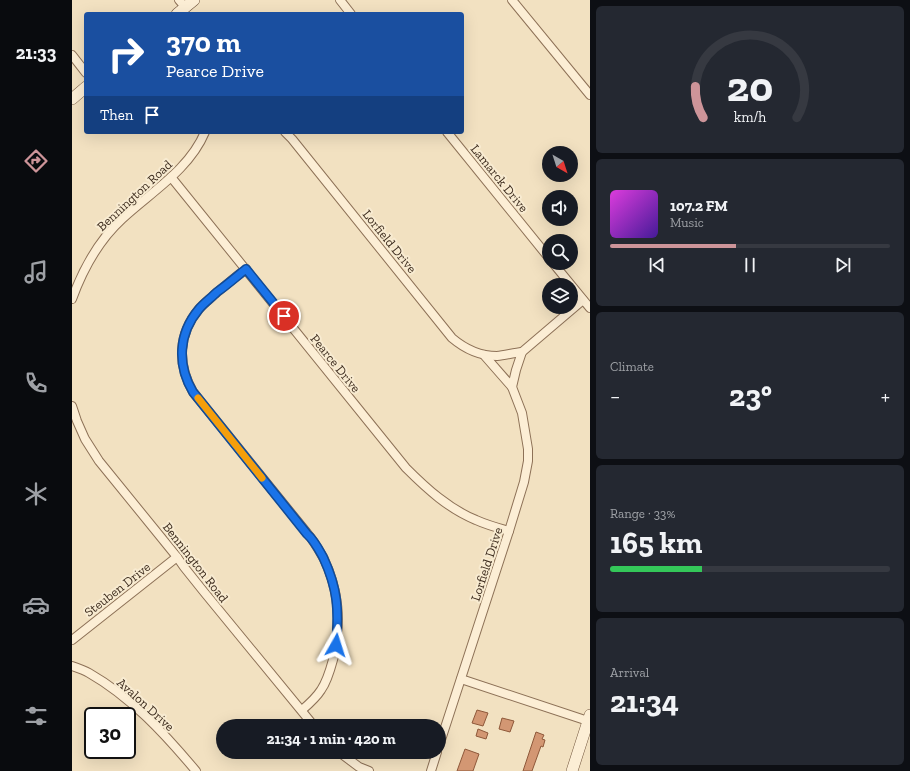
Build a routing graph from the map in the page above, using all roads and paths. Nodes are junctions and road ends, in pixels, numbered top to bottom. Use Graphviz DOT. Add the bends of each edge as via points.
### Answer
graph roads {
  1 [pos="340,0"];
  2 [pos="512,0"];
  3 [pos="349,12"];
  4 [pos="72,55"];
  5 [pos="84,70"];
  6 [pos="84,89"];
  7 [pos="590,95"];
  8 [pos="72,99"];
  9 [pos="204,134"];
  10 [pos="287,134"];
  11 [pos="449,134"];
  12 [pos="171,176"];
  13 [pos="542,249"];
  14 [pos="246,269"];
  15 [pos="559,270"];
  16 [pos="72,299"];
  17 [pos="583,300"];
  18 [pos="590,308"];
  19 [pos="522,352"];
  20 [pos="484,354"];
  21 [pos="512,387"];
  22 [pos="72,406"];
  23 [pos="509,531"];
  24 [pos="177,556"];
  25 [pos="72,640"];
  26 [pos="72,666"];
  27 [pos="462,680"];
  28 [pos="302,710"];
  29 [pos="589,718"];
  30 [pos="309,719"];
  31 [pos="446,726"];
  32 [pos="348,759"];
  33 [pos="434,759"];
  34 [pos="196,771"];
  35 [pos="369,771"];
  36 [pos="430,771"];
  37 [pos="572,771"];
  1 -- 3 [label="street"];
  2 -- 7 [label="street"];
  4 -- 5 [label="street"];
  6 -- 8 [label="street"];
  9 -- 12 [label="street, Bennington Road" via="190,159"];
  10 -- 20 [label="street, Lorfield Drive" via="452,338 469,350"];
  11 -- 13 [label="street, Lamarck Drive"];
  12 -- 14 [label="street, Pearce Drive"];
  12 -- 16 [label="street, Bennington Road" via="112,229 83,271"];
  14 -- 23 [label="street, Pearce Drive" via="398,459 428,490 460,513"];
  14 -- 28 [label="street" via="192,317 183,338 182,362 193,392 312,538 333,583 338,623 332,665 321,690"];
  15 -- 17 [label="street"];
  17 -- 18 [label="street"];
  17 -- 19 [label="street"];
  19 -- 20 [label="street, Lorfield Drive" via="497,356"];
  19 -- 21 [label="street"];
  20 -- 21 [label="street, Lorfield Drive"];
  21 -- 23 [label="street, Lorfield Drive" via="522,413 528,461"];
  22 -- 24 [label="street, Bennington Road" via="85,439 99,460"];
  23 -- 27 [label="street, Lorfield Drive"];
  24 -- 25 [label="street, Steuben Drive"];
  24 -- 28 [label="street, Bennington Road"];
  26 -- 34 [label="street, Avalon Drive" via="88,672 137,708"];
  27 -- 29 [label="street"];
  27 -- 31 [label="street, Lorfield Drive"];
  28 -- 30 [label="street, Bennington Road"];
  29 -- 37 [label="street"];
  32 -- 35 [label="street"];
  33 -- 36 [label="street"];
}
